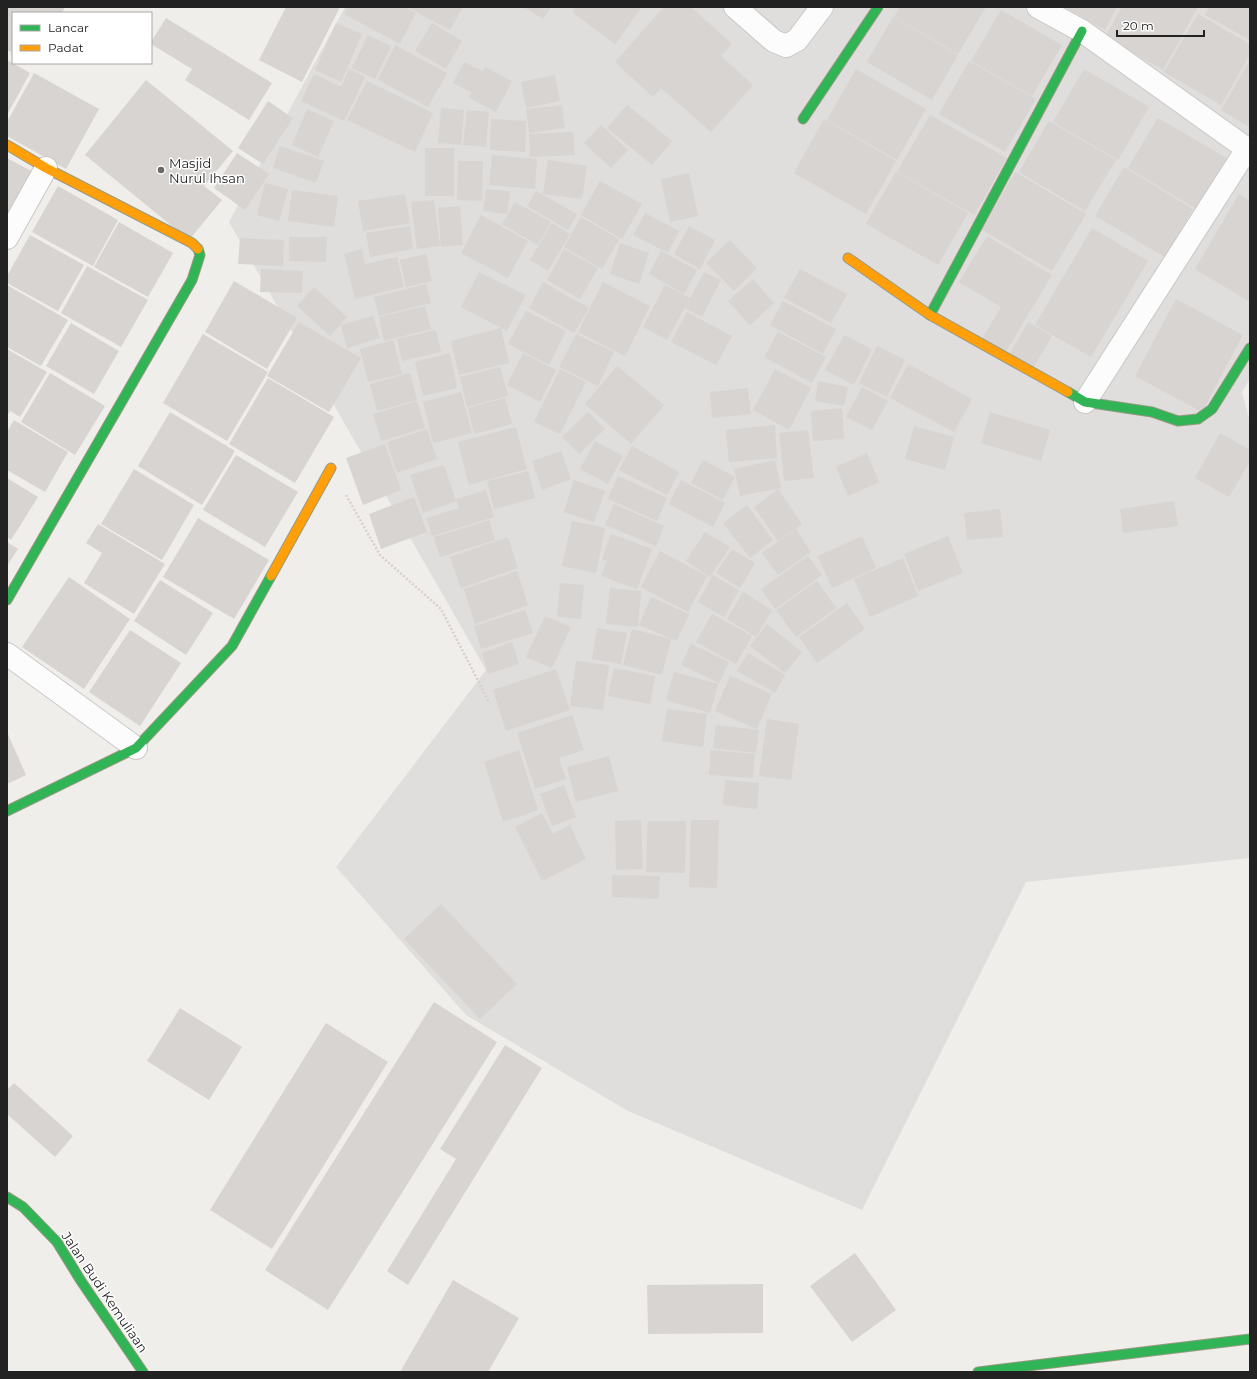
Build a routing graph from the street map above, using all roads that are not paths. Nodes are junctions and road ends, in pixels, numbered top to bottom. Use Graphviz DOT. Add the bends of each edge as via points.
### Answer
graph roads {
  1 [pos="735,7"];
  2 [pos="822,7"];
  3 [pos="878,7"];
  4 [pos="1038,7"];
  5 [pos="1082,30"];
  6 [pos="803,119"];
  7 [pos="7,145"];
  8 [pos="1248,150"];
  9 [pos="46,168"];
  10 [pos="7,238"];
  11 [pos="848,258"];
  12 [pos="930,315"];
  13 [pos="1250,348"];
  14 [pos="1084,402"];
  15 [pos="331,468"];
  16 [pos="7,600"];
  17 [pos="7,654"];
  18 [pos="136,748"];
  19 [pos="7,811"];
  20 [pos="7,1197"];
  21 [pos="1250,1339"];
  22 [pos="143,1372"];
  23 [pos="978,1372"];
  1 -- 2 [label="street" via="774,41 786,46 797,40"];
  3 -- 6 [label="street"];
  4 -- 5 [label="street"];
  5 -- 8 [label="street"];
  5 -- 12 [label="street"];
  7 -- 9 [label="street"];
  8 -- 14 [label="street"];
  9 -- 10 [label="street"];
  9 -- 16 [label="street" via="192,243 200,254 192,280"];
  11 -- 12 [label="street"];
  12 -- 14 [label="street"];
  13 -- 14 [label="street" via="1212,409 1198,419 1178,421 1152,412"];
  15 -- 18 [label="street" via="232,646"];
  17 -- 18 [label="street"];
  18 -- 19 [label="street"];
  20 -- 22 [label="street, Jalan Budi Kemuliaan" via="23,1207 57,1242"];
  21 -- 23 [label="street"];
}
